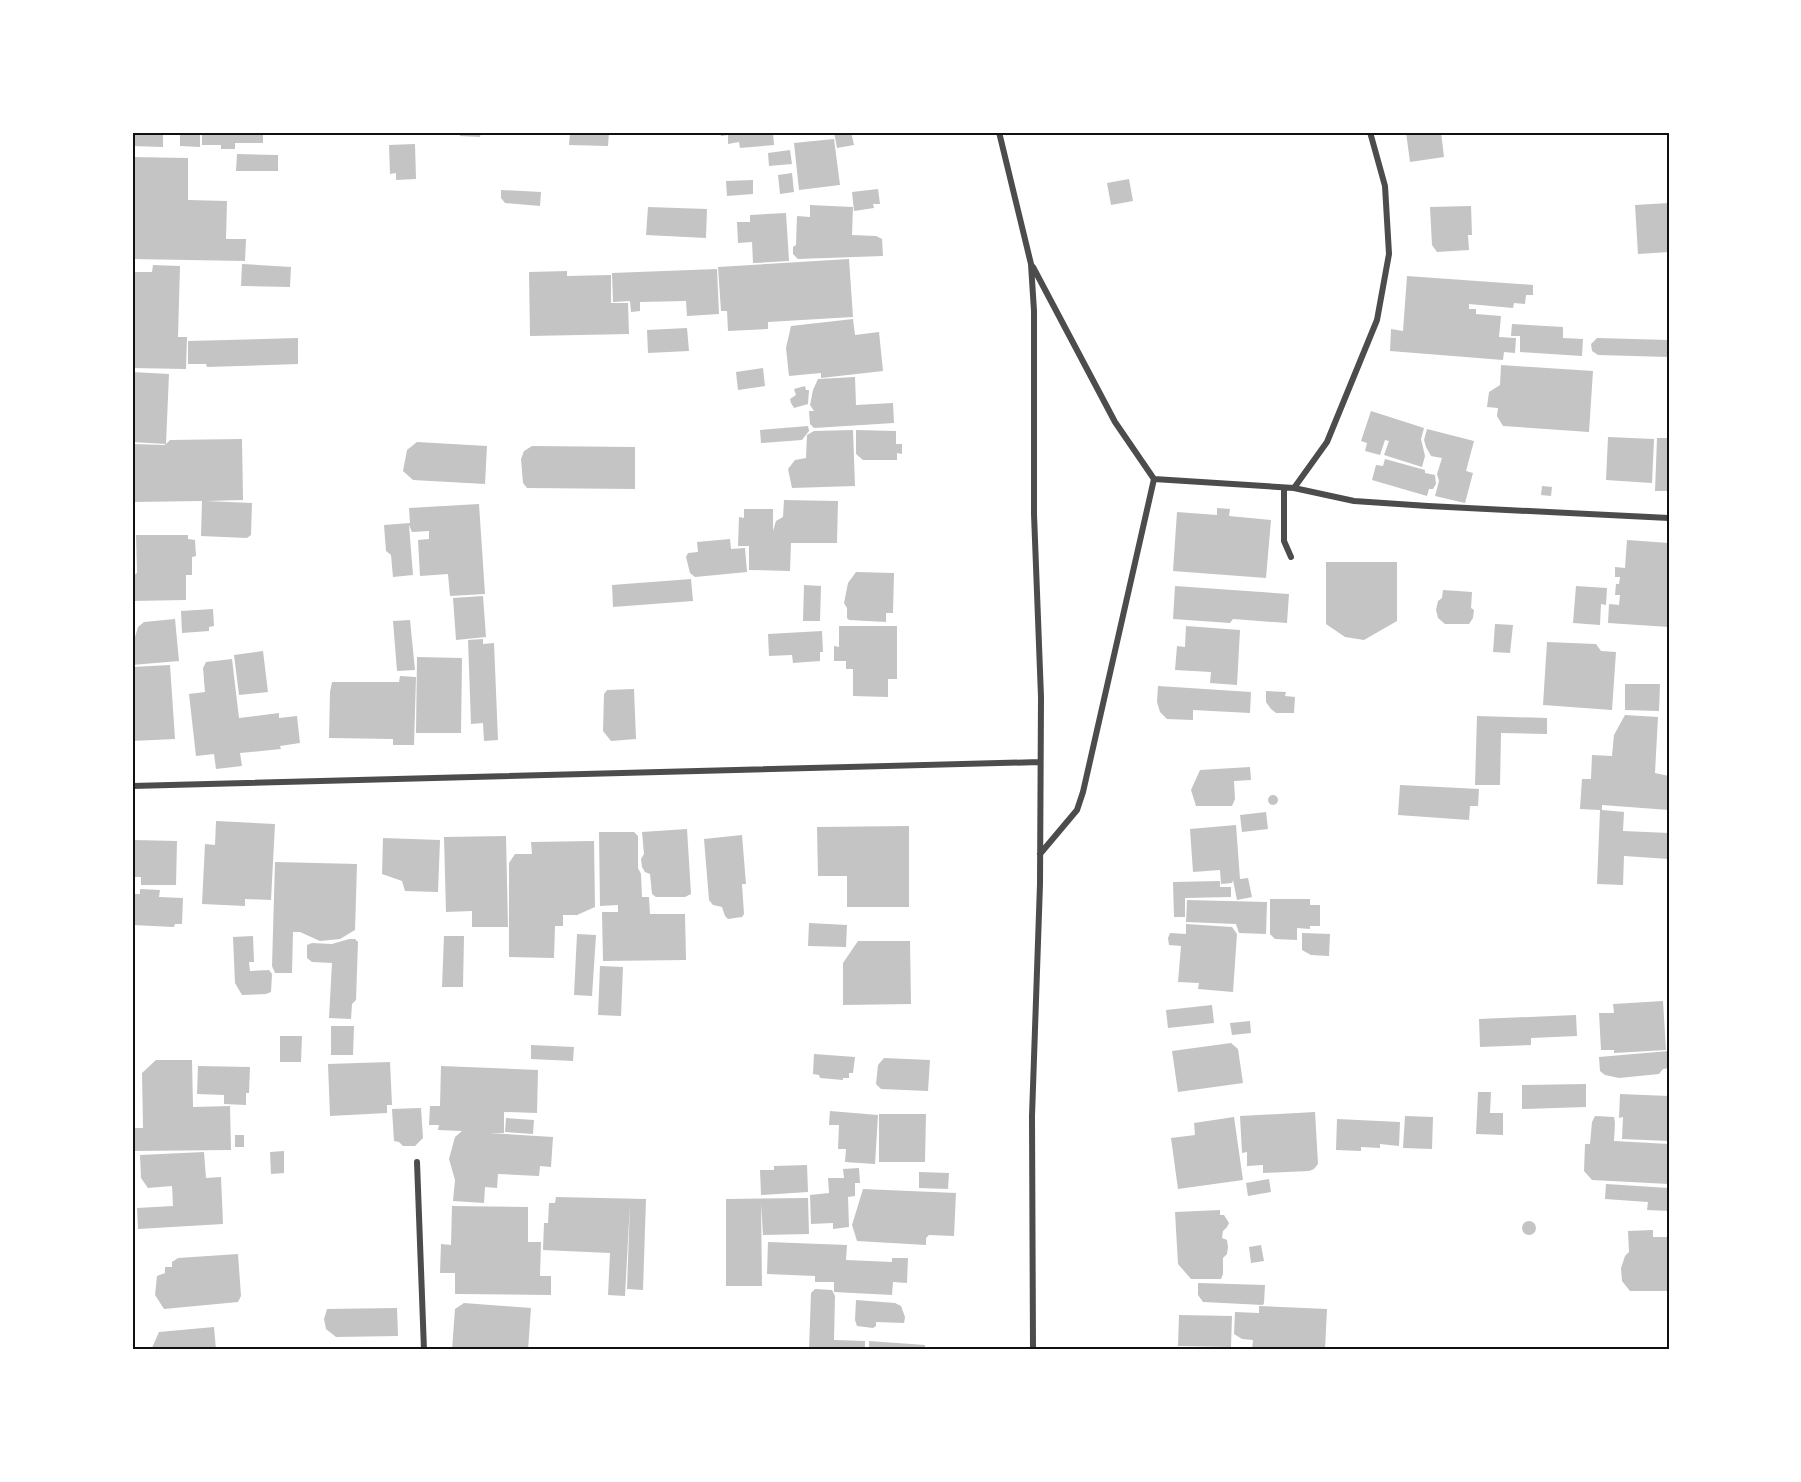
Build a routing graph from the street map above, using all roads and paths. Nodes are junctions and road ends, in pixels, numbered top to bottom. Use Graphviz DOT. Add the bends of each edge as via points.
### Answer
graph roads {
  1 [pos="999,132"];
  2 [pos="1370,132"];
  3 [pos="1031,264"];
  4 [pos="1154,479"];
  5 [pos="1284,488"];
  6 [pos="1294,488"];
  7 [pos="1669,518"];
  8 [pos="1291,557"];
  9 [pos="1041,762"];
  10 [pos="132,786"];
  11 [pos="1040,854"];
  12 [pos="417,1162"];
  13 [pos="424,1350"];
  14 [pos="1032,1350"];
  1 -- 3 [label="street"];
  2 -- 6 [label="street" via="1385,186 1389,254 1377,320 1327,442"];
  3 -- 4 [label="street" via="1115,422"];
  3 -- 9 [label="street"];
  4 -- 5 [label="street"];
  4 -- 11 [label="street" via="1083,792 1077,810"];
  5 -- 6 [label="street"];
  5 -- 8 [label="street" via="1284,542"];
  6 -- 7 [label="street" via="1353,501"];
  9 -- 10 [label="street"];
  9 -- 11 [label="street"];
  11 -- 14 [label="street" via="1032,1116"];
  12 -- 13 [label="street"];
}
